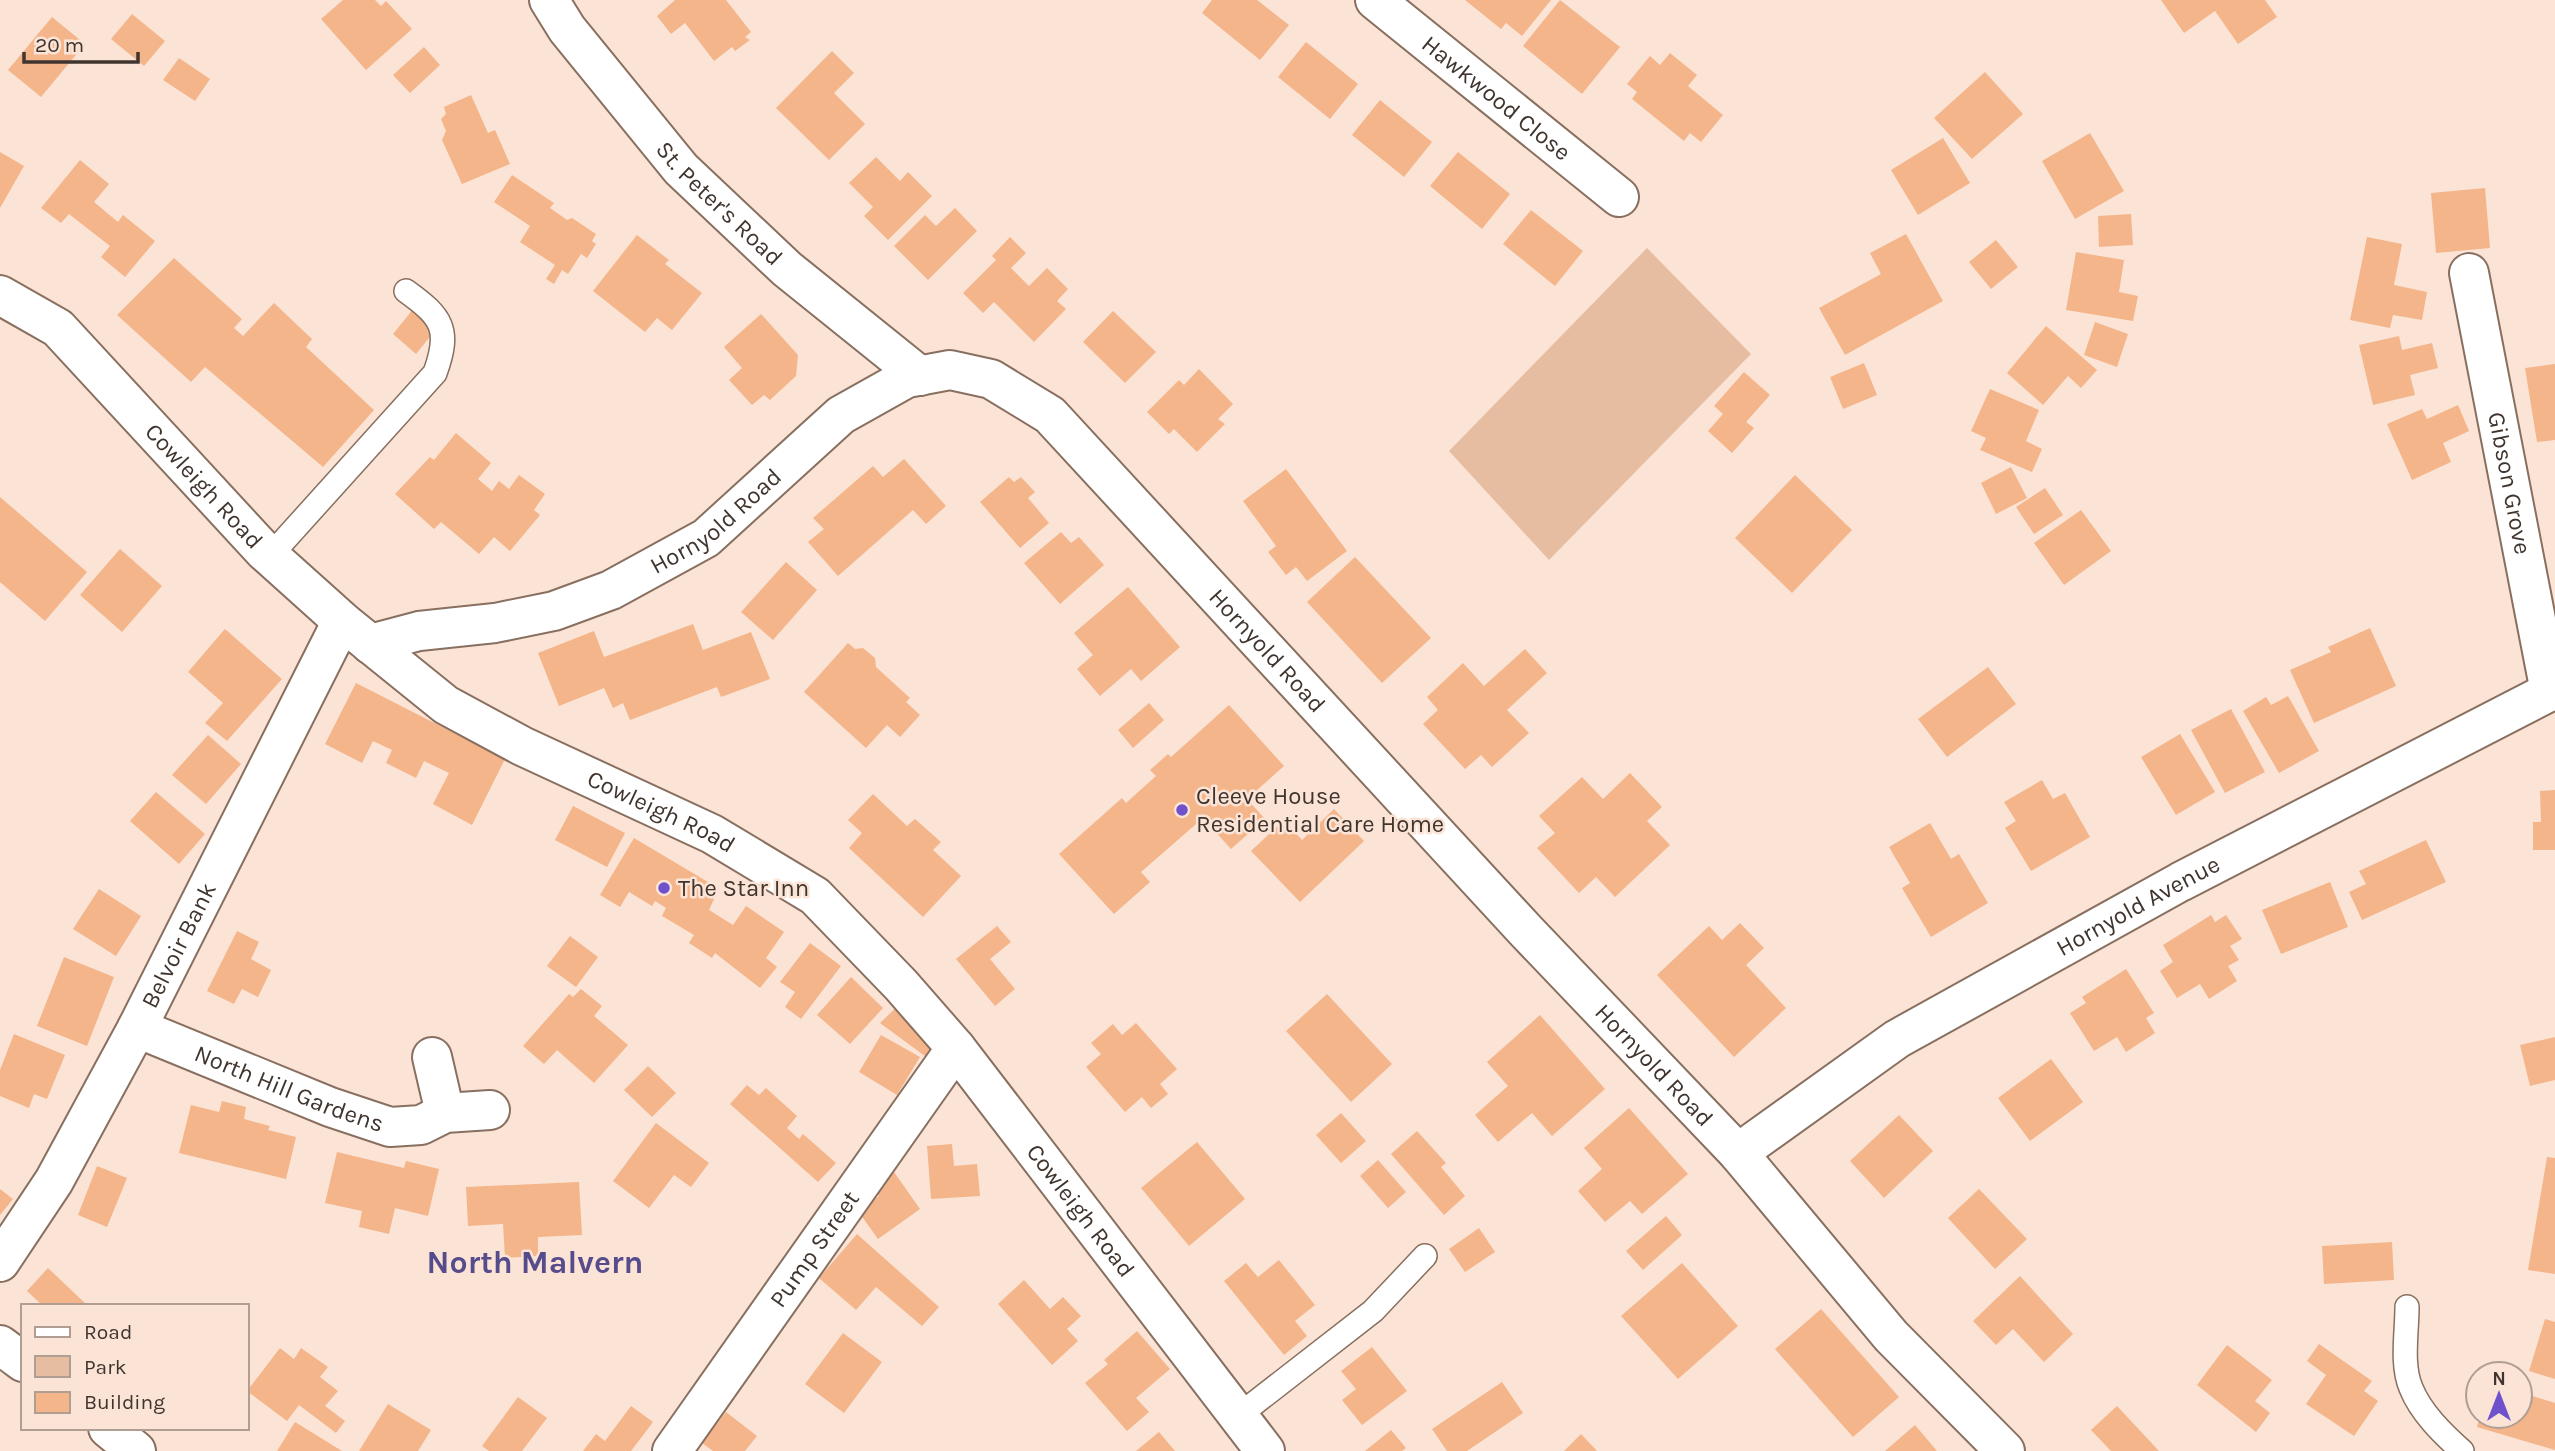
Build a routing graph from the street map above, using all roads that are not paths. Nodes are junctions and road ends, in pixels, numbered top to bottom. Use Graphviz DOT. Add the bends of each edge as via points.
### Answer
graph roads {
  1 [pos="550,0"];
  2 [pos="1374,0"];
  3 [pos="1619,197"];
  4 [pos="2469,273"];
  5 [pos="406,290"];
  6 [pos="0,295"];
  7 [pos="920,376"];
  8 [pos="270,556"];
  9 [pos="356,632"];
  10 [pos="2552,691"];
  11 [pos="137,1028"];
  12 [pos="956,1048"];
  13 [pos="432,1057"];
  14 [pos="490,1110"];
  15 [pos="445,1113"];
  16 [pos="1738,1153"];
  17 [pos="1425,1256"];
  18 [pos="0,1262"];
  19 [pos="2407,1307"];
  20 [pos="0,1345"];
  21 [pos="21,1361"];
  22 [pos="1238,1416"];
  23 [pos="110,1430"];
  24 [pos="136,1451"];
  25 [pos="672,1451"];
  26 [pos="1265,1451"];
  27 [pos="2004,1451"];
  28 [pos="2462,1451"];
  1 -- 7 [label="street, St. Peter's Road" via="567,29 681,169 787,269"];
  2 -- 3 [label="street, Hawkwood Close"];
  4 -- 10 [label="street, Gibson Grove"];
  5 -- 8 [label="lane" via="438,318 444,349 435,373"];
  6 -- 8 [label="street, Cowleigh Road" via="58,328"];
  7 -- 9 [label="street, Hornyold Road" via="907,378 841,415 706,538 611,590 554,611 495,622 419,631"];
  7 -- 16 [label="street, Hornyold Road" via="950,370 991,379 1051,415"];
  8 -- 9 [label="street, Cowleigh Road"];
  9 -- 11 [label="street, Belvoir Bank"];
  9 -- 12 [label="street, Cowleigh Road" via="446,705 522,746 712,834 815,896"];
  10 -- 16 [label="street, Hornyold Avenue" via="2156,895 1897,1039"];
  11 -- 15 [label="street, North Hill Gardens" via="390,1128 421,1125"];
  11 -- 18 [label="street, Belvoir Bank" via="54,1181"];
  12 -- 22 [label="street, Cowleigh Road"];
  12 -- 25 [label="street, Pump Street"];
  13 -- 15 [label="street"];
  14 -- 15 [label="street, North Hill Gardens"];
  16 -- 27 [label="street, Hornyold Road" via="1891,1336"];
  17 -- 22 [label="lane" via="1373,1311"];
  19 -- 28 [label="lane" via="2406,1370 2411,1389 2445,1436"];
  20 -- 21 [label="street"];
  22 -- 26 [label="street, Cowleigh Road"];
  23 -- 24 [label="street"];
}
